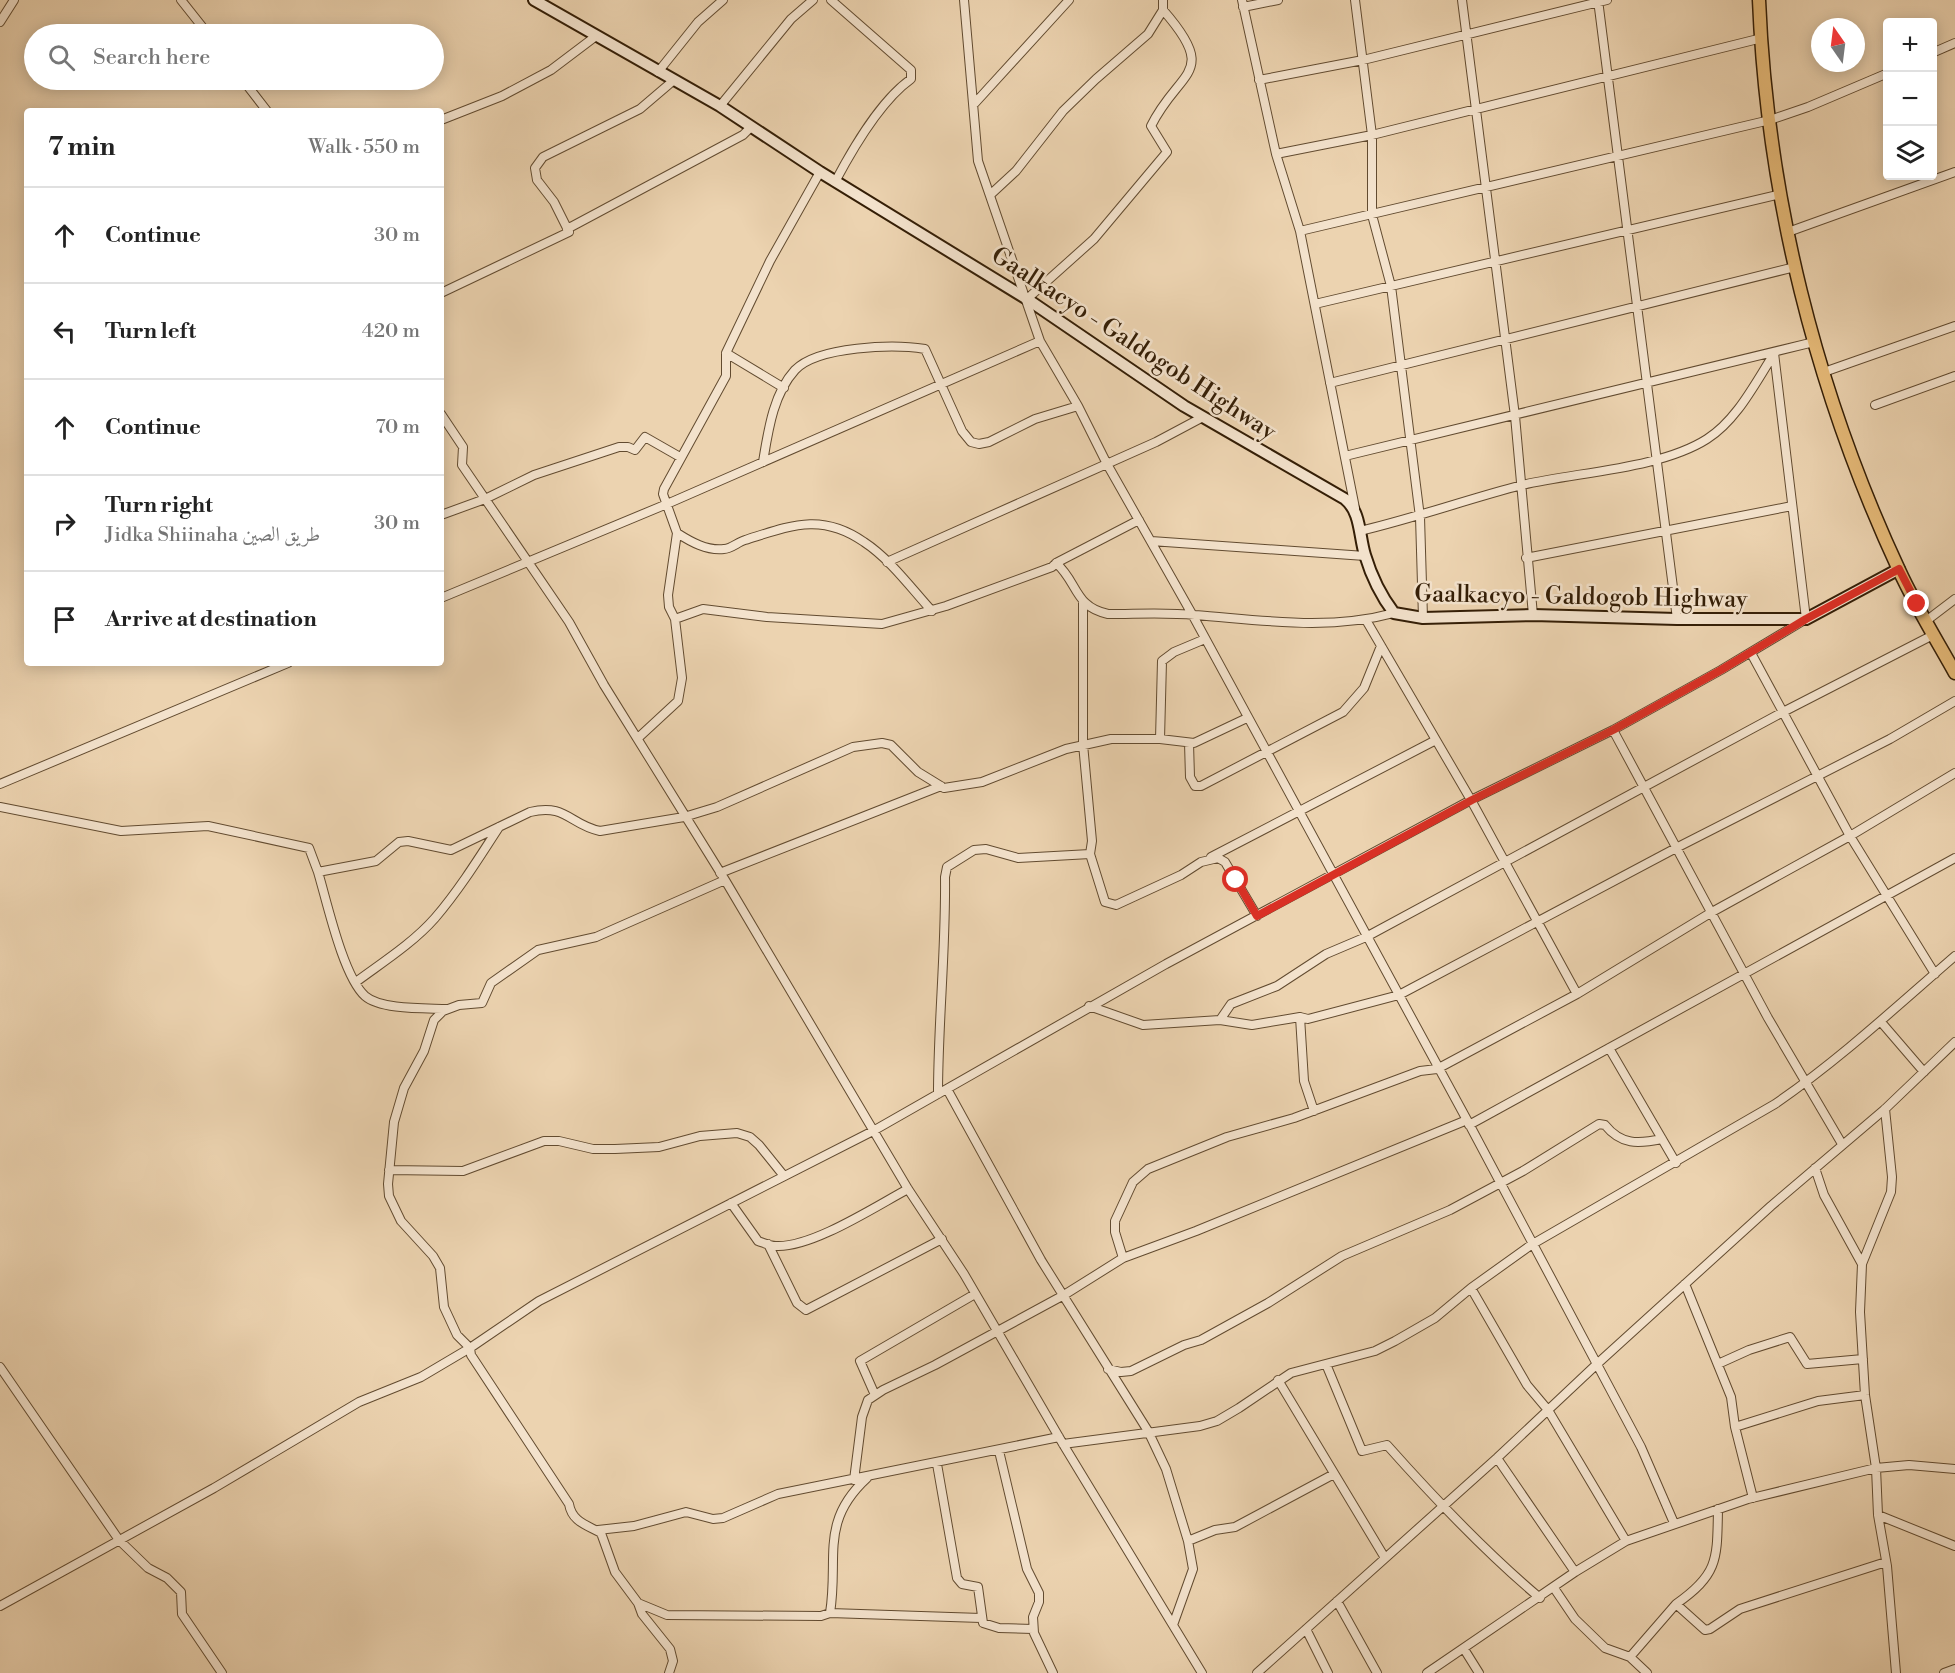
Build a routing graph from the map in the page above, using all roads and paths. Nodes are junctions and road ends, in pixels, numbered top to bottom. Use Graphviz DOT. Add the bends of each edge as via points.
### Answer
graph roads {
  1 [pos="14,0"];
  2 [pos="181,0"];
  3 [pos="723,0"];
  4 [pos="813,0"];
  5 [pos="832,0"];
  6 [pos="964,0"];
  7 [pos="1069,0"];
  8 [pos="1163,0"];
  9 [pos="1278,0"];
  10 [pos="1355,0"];
  11 [pos="1462,0"];
  12 [pos="1607,0"];
  13 [pos="1760,0"];
  14 [pos="1598,1"];
  15 [pos="542,2"];
  16 [pos="1242,3"];
  17 [pos="1163,10"];
  18 [pos="0,22"];
  19 [pos="200,24"];
  20 [pos="1467,35"];
  21 [pos="596,36"];
  22 [pos="1762,38"];
  23 [pos="1955,43"];
  24 [pos="1937,51"];
  25 [pos="1363,60"];
  26 [pos="658,72"];
  27 [pos="1883,75"];
  28 [pos="1607,76"];
  29 [pos="674,80"];
  30 [pos="1259,80"];
  31 [pos="251,90"];
  32 [pos="975,103"];
  33 [pos="720,106"];
  34 [pos="265,108"];
  35 [pos="1476,110"];
  36 [pos="444,119"];
  37 [pos="1770,120"];
  38 [pos="751,127"];
  39 [pos="1372,135"];
  40 [pos="1276,154"];
  41 [pos="1618,156"];
  42 [pos="820,172"];
  43 [pos="1955,172"];
  44 [pos="835,182"];
  45 [pos="1486,188"];
  46 [pos="1781,194"];
  47 [pos="990,195"];
  48 [pos="1372,215"];
  49 [pos="567,229"];
  50 [pos="1627,230"];
  51 [pos="1300,231"];
  52 [pos="1788,232"];
  53 [pos="1495,262"];
  54 [pos="1795,267"];
  55 [pos="1391,286"];
  56 [pos="444,292"];
  57 [pos="1027,298"];
  58 [pos="1314,304"];
  59 [pos="1637,306"];
  60 [pos="1955,326"];
  61 [pos="1505,340"];
  62 [pos="1040,341"];
  63 [pos="1814,342"];
  64 [pos="726,353"];
  65 [pos="1774,353"];
  66 [pos="1401,366"];
  67 [pos="1824,372"];
  68 [pos="1955,376"];
  69 [pos="1647,382"];
  70 [pos="1330,383"];
  71 [pos="939,385"];
  72 [pos="784,388"];
  73 [pos="1875,405"];
  74 [pos="1078,406"];
  75 [pos="1515,416"];
  76 [pos="1203,417"];
  77 [pos="444,418"];
  78 [pos="1410,441"];
  79 [pos="1345,456"];
  80 [pos="680,457"];
  81 [pos="1656,459"];
  82 [pos="763,462"];
  83 [pos="1107,464"];
  84 [pos="1523,485"];
  85 [pos="485,499"];
  86 [pos="667,504"];
  87 [pos="1792,506"];
  88 [pos="444,514"];
  89 [pos="1420,517"];
  90 [pos="1139,520"];
  91 [pos="1360,531"];
  92 [pos="1666,531"];
  93 [pos="677,533"];
  94 [pos="1151,541"];
  95 [pos="1365,556"];
  96 [pos="1526,558"];
  97 [pos="528,562"];
  98 [pos="886,562"];
  99 [pos="1056,563"];
  100 [pos="1899,569"];
  101 [pos="444,597"];
  102 [pos="1955,598"];
  103 [pos="1083,603"];
  104 [pos="932,611"];
  105 [pos="1394,613"];
  106 [pos="1192,614"];
  107 [pos="1533,615"];
  108 [pos="1423,618"];
  109 [pos="675,619"];
  110 [pos="1806,619"];
  111 [pos="1366,620"];
  112 [pos="1677,620"];
  113 [pos="1926,621"];
  114 [pos="1933,634"];
  115 [pos="1205,639"];
  116 [pos="1381,646"];
  117 [pos="1751,653"];
  118 [pos="271,667"];
  119 [pos="1955,673"];
  120 [pos="1955,701"];
  121 [pos="1783,712"];
  122 [pos="1247,718"];
  123 [pos="1613,730"];
  124 [pos="639,738"];
  125 [pos="1160,739"];
  126 [pos="1436,740"];
  127 [pos="1189,743"];
  128 [pos="1083,744"];
  129 [pos="1265,753"];
  130 [pos="1955,773"];
  131 [pos="1819,775"];
  132 [pos="0,784"];
  133 [pos="941,786"];
  134 [pos="1646,788"];
  135 [pos="1472,800"];
  136 [pos="0,807"];
  137 [pos="1298,812"];
  138 [pos="684,817"];
  139 [pos="499,827"];
  140 [pos="1850,836"];
  141 [pos="1678,847"];
  142 [pos="1090,854"];
  143 [pos="1209,858"];
  144 [pos="1955,858"];
  145 [pos="1505,863"];
  146 [pos="318,872"];
  147 [pos="722,876"];
  148 [pos="1333,876"];
  149 [pos="1886,897"];
  150 [pos="1712,912"];
  151 [pos="1257,916"];
  152 [pos="1537,923"];
  153 [pos="1366,937"];
  154 [pos="1955,956"];
  155 [pos="1744,972"];
  156 [pos="1935,974"];
  157 [pos="356,982"];
  158 [pos="1577,994"];
  159 [pos="1399,995"];
  160 [pos="1089,1006"];
  161 [pos="447,1009"];
  162 [pos="1300,1017"];
  163 [pos="1220,1020"];
  164 [pos="1881,1022"];
  165 [pos="1955,1042"];
  166 [pos="1609,1048"];
  167 [pos="1437,1069"];
  168 [pos="1924,1072"];
  169 [pos="1806,1083"];
  170 [pos="947,1089"];
  171 [pos="938,1094"];
  172 [pos="1886,1109"];
  173 [pos="1314,1111"];
  174 [pos="1468,1123"];
  175 [pos="873,1131"];
  176 [pos="1662,1139"];
  177 [pos="1842,1144"];
  178 [pos="1676,1163"];
  179 [pos="1815,1168"];
  180 [pos="389,1170"];
  181 [pos="784,1176"];
  182 [pos="1498,1183"];
  183 [pos="908,1189"];
  184 [pos="731,1203"];
  185 [pos="942,1239"];
  186 [pos="768,1244"];
  187 [pos="1531,1245"];
  188 [pos="1123,1258"];
  189 [pos="1862,1264"];
  190 [pos="1685,1284"];
  191 [pos="1472,1288"];
  192 [pos="975,1294"];
  193 [pos="1064,1295"];
  194 [pos="997,1331"];
  195 [pos="470,1348"];
  196 [pos="1863,1359"];
  197 [pos="1326,1364"];
  198 [pos="1597,1364"];
  199 [pos="1718,1364"];
  200 [pos="0,1367"];
  201 [pos="1108,1369"];
  202 [pos="1278,1380"];
  203 [pos="875,1395"];
  204 [pos="1865,1395"];
  205 [pos="1548,1410"];
  206 [pos="1735,1427"];
  207 [pos="1148,1431"];
  208 [pos="1061,1441"];
  209 [pos="999,1451"];
  210 [pos="1497,1458"];
  211 [pos="937,1464"];
  212 [pos="1876,1468"];
  213 [pos="1955,1469"];
  214 [pos="1334,1474"];
  215 [pos="869,1477"];
  216 [pos="854,1480"];
  217 [pos="1753,1498"];
  218 [pos="1443,1507"];
  219 [pos="1718,1509"];
  220 [pos="1878,1515"];
  221 [pos="1674,1523"];
  222 [pos="596,1530"];
  223 [pos="119,1540"];
  224 [pos="1188,1541"];
  225 [pos="1626,1541"];
  226 [pos="1955,1546"];
  227 [pos="1385,1558"];
  228 [pos="1886,1562"];
  229 [pos="1575,1572"];
  230 [pos="1554,1588"];
  231 [pos="1540,1598"];
  232 [pos="1336,1601"];
  233 [pos="638,1603"];
  234 [pos="1676,1604"];
  235 [pos="0,1606"];
  236 [pos="830,1613"];
  237 [pos="981,1618"];
  238 [pos="1173,1625"];
  239 [pos="1033,1629"];
  240 [pos="1306,1629"];
  241 [pos="1464,1649"];
  242 [pos="1629,1657"];
  243 [pos="1955,1669"];
  244 [pos="222,1673"];
  245 [pos="669,1673"];
  246 [pos="1053,1673"];
  247 [pos="1202,1673"];
  248 [pos="1257,1673"];
  249 [pos="1328,1673"];
  250 [pos="1377,1673"];
  251 [pos="1427,1673"];
  252 [pos="1479,1673"];
  253 [pos="1647,1673"];
  254 [pos="1896,1673"];
  255 [pos="1944,1673"];
  1 -- 18 [label="street"];
  2 -- 19 [label="street"];
  3 -- 26 [label="street" via="698,22"];
  4 -- 33 [label="street" via="791,19"];
  5 -- 44 [label="street" via="911,70 911,79 899,88 851,151"];
  6 -- 32 [label="street"];
  7 -- 32 [label="street"];
  8 -- 17 [label="street"];
  9 -- 16 [label="street"];
  10 -- 25 [label="street"];
  11 -- 20 [label="street"];
  12 -- 14 [label="street"];
  13 -- 22 [label="main road"];
  14 -- 20 [label="street"];
  14 -- 28 [label="street"];
  15 -- 21 [label="street, Gaalkacyo - Galdogob Highway"];
  16 -- 30 [label="street"];
  17 -- 47 [label="street" via="1148,34 1063,111 1016,171"];
  17 -- 57 [label="street" via="1182,32 1193,62 1191,71 1151,126 1167,152 1094,239"];
  20 -- 25 [label="street"];
  20 -- 35 [label="street"];
  21 -- 26 [label="street, Gaalkacyo - Galdogob Highway"];
  21 -- 36 [label="street" via="551,70 502,96"];
  22 -- 28 [label="street"];
  22 -- 37 [label="main road"];
  23 -- 24 [label="street"];
  25 -- 30 [label="street"];
  25 -- 39 [label="street"];
  26 -- 29 [label="street, Gaalkacyo - Galdogob Highway"];
  27 -- 37 [label="street"];
  28 -- 35 [label="street"];
  28 -- 41 [label="street"];
  29 -- 33 [label="street, Gaalkacyo - Galdogob Highway"];
  29 -- 49 [label="street" via="640,109 543,157 535,168 537,180 554,202"];
  30 -- 40 [label="street"];
  31 -- 34 [label="street"];
  32 -- 47 [label="street" via="978,161"];
  33 -- 38 [label="street, Gaalkacyo - Galdogob Highway"];
  35 -- 39 [label="street"];
  35 -- 45 [label="street"];
  37 -- 41 [label="street"];
  37 -- 46 [label="main road"];
  38 -- 42 [label="street, Gaalkacyo - Galdogob Highway"];
  38 -- 49 [label="street" via="743,135"];
  39 -- 40 [label="street"];
  39 -- 48 [label="street"];
  40 -- 51 [label="street"];
  41 -- 45 [label="street"];
  41 -- 50 [label="street"];
  42 -- 44 [label="street, Gaalkacyo - Galdogob Highway"];
  42 -- 64 [label="street" via="770,261"];
  43 -- 52 [label="street"];
  44 -- 57 [label="street, Gaalkacyo - Galdogob Highway"];
  45 -- 48 [label="street"];
  45 -- 53 [label="street"];
  46 -- 50 [label="street"];
  46 -- 52 [label="main road"];
  47 -- 57 [label="street"];
  48 -- 51 [label="street"];
  48 -- 55 [label="street"];
  49 -- 56 [label="street" via="569,232 538,249"];
  50 -- 53 [label="street"];
  50 -- 59 [label="street"];
  51 -- 58 [label="street"];
  52 -- 54 [label="main road"];
  53 -- 55 [label="street"];
  53 -- 61 [label="street"];
  54 -- 59 [label="street"];
  54 -- 63 [label="main road"];
  55 -- 58 [label="street"];
  55 -- 66 [label="street"];
  57 -- 62 [label="street"];
  57 -- 76 [label="street, Gaalkacyo - Galdogob Highway"];
  58 -- 70 [label="street"];
  59 -- 61 [label="street"];
  59 -- 69 [label="street"];
  60 -- 67 [label="street"];
  61 -- 66 [label="street"];
  61 -- 75 [label="street"];
  62 -- 71 [label="street"];
  62 -- 74 [label="street"];
  63 -- 65 [label="street"];
  63 -- 67 [label="main road"];
  64 -- 72 [label="street"];
  64 -- 80 [label="street" via="726,376"];
  65 -- 69 [label="street"];
  65 -- 81 [label="street" via="1730,421 1706,440"];
  65 -- 87 [label="street"];
  66 -- 70 [label="street"];
  66 -- 78 [label="street"];
  67 -- 100 [label="main road" via="1860,476"];
  68 -- 73 [label="street"];
  69 -- 75 [label="street"];
  69 -- 81 [label="street"];
  70 -- 79 [label="street"];
  71 -- 72 [label="street" via="925,349 853,347 796,369"];
  71 -- 74 [label="street" via="962,431 971,442 979,444 1035,419"];
  71 -- 82 [label="street"];
  72 -- 82 [label="street" via="769,424"];
  74 -- 83 [label="street"];
  75 -- 78 [label="street"];
  75 -- 84 [label="street"];
  76 -- 83 [label="street"];
  76 -- 95 [label="street, Gaalkacyo - Galdogob Highway" via="1353,505"];
  77 -- 85 [label="street" via="463,447 462,465"];
  78 -- 79 [label="street"];
  78 -- 89 [label="street"];
  79 -- 91 [label="street"];
  80 -- 85 [label="street" via="645,437 635,450 619,447 561,465"];
  80 -- 86 [label="street" via="664,489"];
  81 -- 84 [label="street"];
  81 -- 92 [label="street"];
  82 -- 86 [label="street"];
  83 -- 90 [label="street"];
  83 -- 98 [label="street"];
  84 -- 89 [label="street"];
  84 -- 96 [label="street"];
  85 -- 88 [label="street"];
  85 -- 97 [label="street"];
  86 -- 93 [label="street"];
  86 -- 97 [label="street"];
  87 -- 92 [label="street"];
  87 -- 110 [label="street"];
  89 -- 91 [label="street"];
  89 -- 108 [label="street"];
  90 -- 94 [label="street"];
  90 -- 99 [label="street"];
  91 -- 95 [label="street"];
  92 -- 96 [label="street"];
  92 -- 112 [label="street"];
  93 -- 98 [label="street" via="692,543 726,549 782,527 807,522 835,528 864,541"];
  93 -- 109 [label="street" via="668,595"];
  94 -- 95 [label="street"];
  94 -- 106 [label="street"];
  95 -- 105 [label="street, Gaalkacyo - Galdogob Highway" via="1382,597"];
  96 -- 107 [label="street"];
  97 -- 101 [label="street"];
  97 -- 124 [label="street"];
  98 -- 104 [label="street"];
  99 -- 103 [label="street"];
  99 -- 104 [label="street"];
  100 -- 110 [label="street, Gaalkacyo - Galdogob Highway"];
  100 -- 113 [label="main road"];
  102 -- 113 [label="street"];
  103 -- 106 [label="street" via="1096,612 1108,614"];
  103 -- 128 [label="street"];
  104 -- 109 [label="street" via="882,624 703,609"];
  105 -- 108 [label="street, Gaalkacyo - Galdogob Highway"];
  105 -- 111 [label="street"];
  106 -- 111 [label="street" via="1304,623"];
  106 -- 115 [label="street"];
  107 -- 108 [label="street, Gaalkacyo - Galdogob Highway"];
  107 -- 112 [label="street, Gaalkacyo - Galdogob Highway"];
  109 -- 124 [label="street" via="682,678 678,701"];
  110 -- 112 [label="street, Gaalkacyo - Galdogob Highway"];
  110 -- 117 [label="street"];
  111 -- 116 [label="street"];
  113 -- 114 [label="main road"];
  114 -- 119 [label="main road"];
  114 -- 121 [label="street"];
  115 -- 122 [label="street"];
  115 -- 125 [label="street" via="1162,661"];
  116 -- 126 [label="street"];
  116 -- 129 [label="street" via="1354,702 1343,712"];
  117 -- 121 [label="street"];
  117 -- 123 [label="street"];
  118 -- 132 [label="street"];
  120 -- 131 [label="street"];
  121 -- 131 [label="street"];
  121 -- 134 [label="street"];
  122 -- 127 [label="street"];
  122 -- 129 [label="street"];
  123 -- 134 [label="street"];
  123 -- 135 [label="street"];
  124 -- 138 [label="street"];
  125 -- 127 [label="street"];
  125 -- 128 [label="street" via="1111,739"];
  126 -- 135 [label="street"];
  126 -- 137 [label="street"];
  127 -- 129 [label="street" via="1190,777 1195,786"];
  128 -- 133 [label="street" via="982,782"];
  128 -- 142 [label="street"];
  129 -- 137 [label="street"];
  130 -- 140 [label="street"];
  131 -- 140 [label="street"];
  131 -- 141 [label="street"];
  133 -- 138 [label="street" via="918,772 891,745 882,743 853,747 761,789"];
  133 -- 147 [label="street"];
  134 -- 141 [label="street"];
  134 -- 145 [label="street"];
  135 -- 145 [label="street"];
  135 -- 148 [label="street"];
  136 -- 146 [label="street" via="121,831 201,826 245,833 309,848"];
  137 -- 143 [label="street"];
  137 -- 148 [label="street"];
  138 -- 139 [label="street" via="600,831 553,809 544,809"];
  138 -- 147 [label="street"];
  139 -- 146 [label="street" via="451,850 399,842 376,861"];
  139 -- 157 [label="street" via="434,919"];
  140 -- 149 [label="street"];
  140 -- 150 [label="street"];
  141 -- 150 [label="street"];
  141 -- 152 [label="street"];
  142 -- 143 [label="street" via="1108,905 1116,905"];
  142 -- 171 [label="street" via="1018,858 986,849 974,850 947,867"];
  143 -- 151 [label="street" via="1225,862"];
  144 -- 149 [label="street"];
  145 -- 152 [label="street"];
  145 -- 153 [label="street"];
  146 -- 157 [label="street" via="349,973"];
  147 -- 161 [label="street" via="596,937 538,950 491,983 482,1003"];
  147 -- 175 [label="street"];
  148 -- 151 [label="street"];
  148 -- 153 [label="street"];
  149 -- 155 [label="street"];
  149 -- 156 [label="street"];
  150 -- 155 [label="street"];
  150 -- 158 [label="street"];
  151 -- 160 [label="street"];
  152 -- 158 [label="street"];
  152 -- 159 [label="street"];
  153 -- 159 [label="street"];
  153 -- 163 [label="street" via="1326,954 1277,986 1231,1004"];
  154 -- 156 [label="street"];
  155 -- 166 [label="street"];
  155 -- 169 [label="street"];
  156 -- 164 [label="street"];
  157 -- 161 [label="street" via="366,997 389,1006"];
  158 -- 167 [label="street"];
  159 -- 162 [label="street" via="1354,1009 1308,1019"];
  159 -- 167 [label="street"];
  160 -- 163 [label="street" via="1143,1025"];
  160 -- 170 [label="street"];
  161 -- 180 [label="street" via="434,1020 424,1051 404,1088 394,1122"];
  162 -- 163 [label="street" via="1252,1025"];
  162 -- 173 [label="street" via="1304,1081"];
  164 -- 168 [label="street"];
  164 -- 169 [label="street"];
  165 -- 168 [label="street"];
  166 -- 174 [label="street"];
  166 -- 176 [label="street"];
  167 -- 173 [label="street" via="1420,1071"];
  167 -- 174 [label="street"];
  168 -- 172 [label="street"];
  169 -- 177 [label="street"];
  169 -- 178 [label="street"];
  170 -- 171 [label="street"];
  170 -- 193 [label="street"];
  171 -- 175 [label="street"];
  172 -- 177 [label="street"];
  172 -- 189 [label="street" via="1891,1192"];
  173 -- 188 [label="street" via="1227,1137 1170,1158 1138,1175 1115,1221"];
  174 -- 182 [label="street"];
  174 -- 188 [label="street"];
  175 -- 181 [label="street"];
  175 -- 183 [label="street"];
  176 -- 178 [label="street"];
  176 -- 182 [label="street" via="1628,1142 1599,1124"];
  177 -- 179 [label="street"];
  178 -- 187 [label="street"];
  179 -- 189 [label="street" via="1824,1195"];
  179 -- 190 [label="street"];
  180 -- 181 [label="street" via="463,1172 544,1141 615,1149 659,1147 700,1136 737,1133 759,1145"];
  180 -- 195 [label="street" via="389,1196 394,1207 440,1268 444,1307 457,1335"];
  181 -- 184 [label="street"];
  182 -- 187 [label="street"];
  182 -- 201 [label="street" via="1450,1210 1342,1256 1201,1340 1184,1344 1131,1371"];
  183 -- 185 [label="street"];
  183 -- 186 [label="street" via="800,1243"];
  184 -- 186 [label="street" via="758,1242"];
  184 -- 195 [label="street" via="540,1301"];
  185 -- 186 [label="street" via="806,1310 797,1303"];
  185 -- 192 [label="street"];
  187 -- 191 [label="street"];
  187 -- 198 [label="street"];
  188 -- 193 [label="street"];
  189 -- 196 [label="street"];
  190 -- 198 [label="street"];
  190 -- 199 [label="street"];
  191 -- 197 [label="street" via="1435,1318 1395,1341 1375,1351"];
  191 -- 205 [label="street" via="1527,1385"];
  192 -- 194 [label="street"];
  192 -- 203 [label="street" via="860,1361"];
  193 -- 194 [label="street"];
  193 -- 201 [label="street"];
  194 -- 203 [label="street"];
  194 -- 208 [label="street"];
  195 -- 222 [label="street" via="571,1512"];
  195 -- 223 [label="street" via="421,1377 359,1402"];
  196 -- 199 [label="street" via="1807,1364 1791,1337"];
  196 -- 204 [label="street"];
  197 -- 202 [label="street" via="1305,1367"];
  197 -- 218 [label="street" via="1362,1451 1387,1445"];
  198 -- 205 [label="street"];
  198 -- 221 [label="street" via="1641,1447"];
  199 -- 206 [label="street" via="1733,1405"];
  200 -- 223 [label="street"];
  201 -- 207 [label="street"];
  202 -- 207 [label="street" via="1217,1421"];
  202 -- 214 [label="street"];
  203 -- 216 [label="street" via="868,1400 862,1417"];
  204 -- 206 [label="street" via="1818,1401"];
  204 -- 212 [label="street"];
  205 -- 210 [label="street"];
  205 -- 225 [label="street"];
  206 -- 217 [label="street"];
  207 -- 208 [label="street"];
  207 -- 224 [label="street" via="1166,1469"];
  208 -- 209 [label="street"];
  208 -- 238 [label="street"];
  209 -- 211 [label="street"];
  209 -- 239 [label="street" via="1027,1569 1039,1593"];
  210 -- 218 [label="street"];
  210 -- 229 [label="street"];
  211 -- 215 [label="street"];
  211 -- 237 [label="street" via="957,1578 962,1584 978,1587"];
  212 -- 213 [label="street" via="1909,1465"];
  212 -- 217 [label="street"];
  212 -- 220 [label="street"];
  214 -- 224 [label="street" via="1235,1527"];
  214 -- 227 [label="street"];
  215 -- 216 [label="street"];
  215 -- 236 [label="street" via="853,1491 839,1516 832,1546"];
  216 -- 222 [label="street" via="778,1494 723,1518 686,1512 634,1526"];
  217 -- 219 [label="street"];
  218 -- 227 [label="street"];
  218 -- 231 [label="street"];
  219 -- 221 [label="street"];
  219 -- 234 [label="street" via="1713,1570"];
  220 -- 226 [label="street"];
  220 -- 228 [label="street"];
  221 -- 225 [label="street"];
  222 -- 233 [label="street" via="605,1540 615,1572"];
  223 -- 235 [label="street"];
  223 -- 244 [label="street" via="181,1592 182,1614"];
  224 -- 238 [label="street" via="1193,1569"];
  225 -- 229 [label="street"];
  227 -- 232 [label="street"];
  228 -- 234 [label="street" via="1740,1609 1710,1629 1699,1626"];
  228 -- 254 [label="street"];
  229 -- 230 [label="street"];
  230 -- 231 [label="street"];
  230 -- 242 [label="street" via="1575,1619 1605,1648"];
  231 -- 241 [label="street"];
  232 -- 240 [label="street"];
  232 -- 250 [label="street"];
  233 -- 236 [label="street" via="667,1615"];
  233 -- 245 [label="street" via="670,1649 673,1661"];
  234 -- 242 [label="street"];
  236 -- 237 [label="street"];
  237 -- 239 [label="street" via="989,1626"];
  238 -- 247 [label="street"];
  239 -- 246 [label="street"];
  240 -- 248 [label="street"];
  240 -- 249 [label="street"];
  241 -- 251 [label="street"];
  241 -- 252 [label="street"];
  242 -- 253 [label="street"];
  243 -- 255 [label="street"];
}
